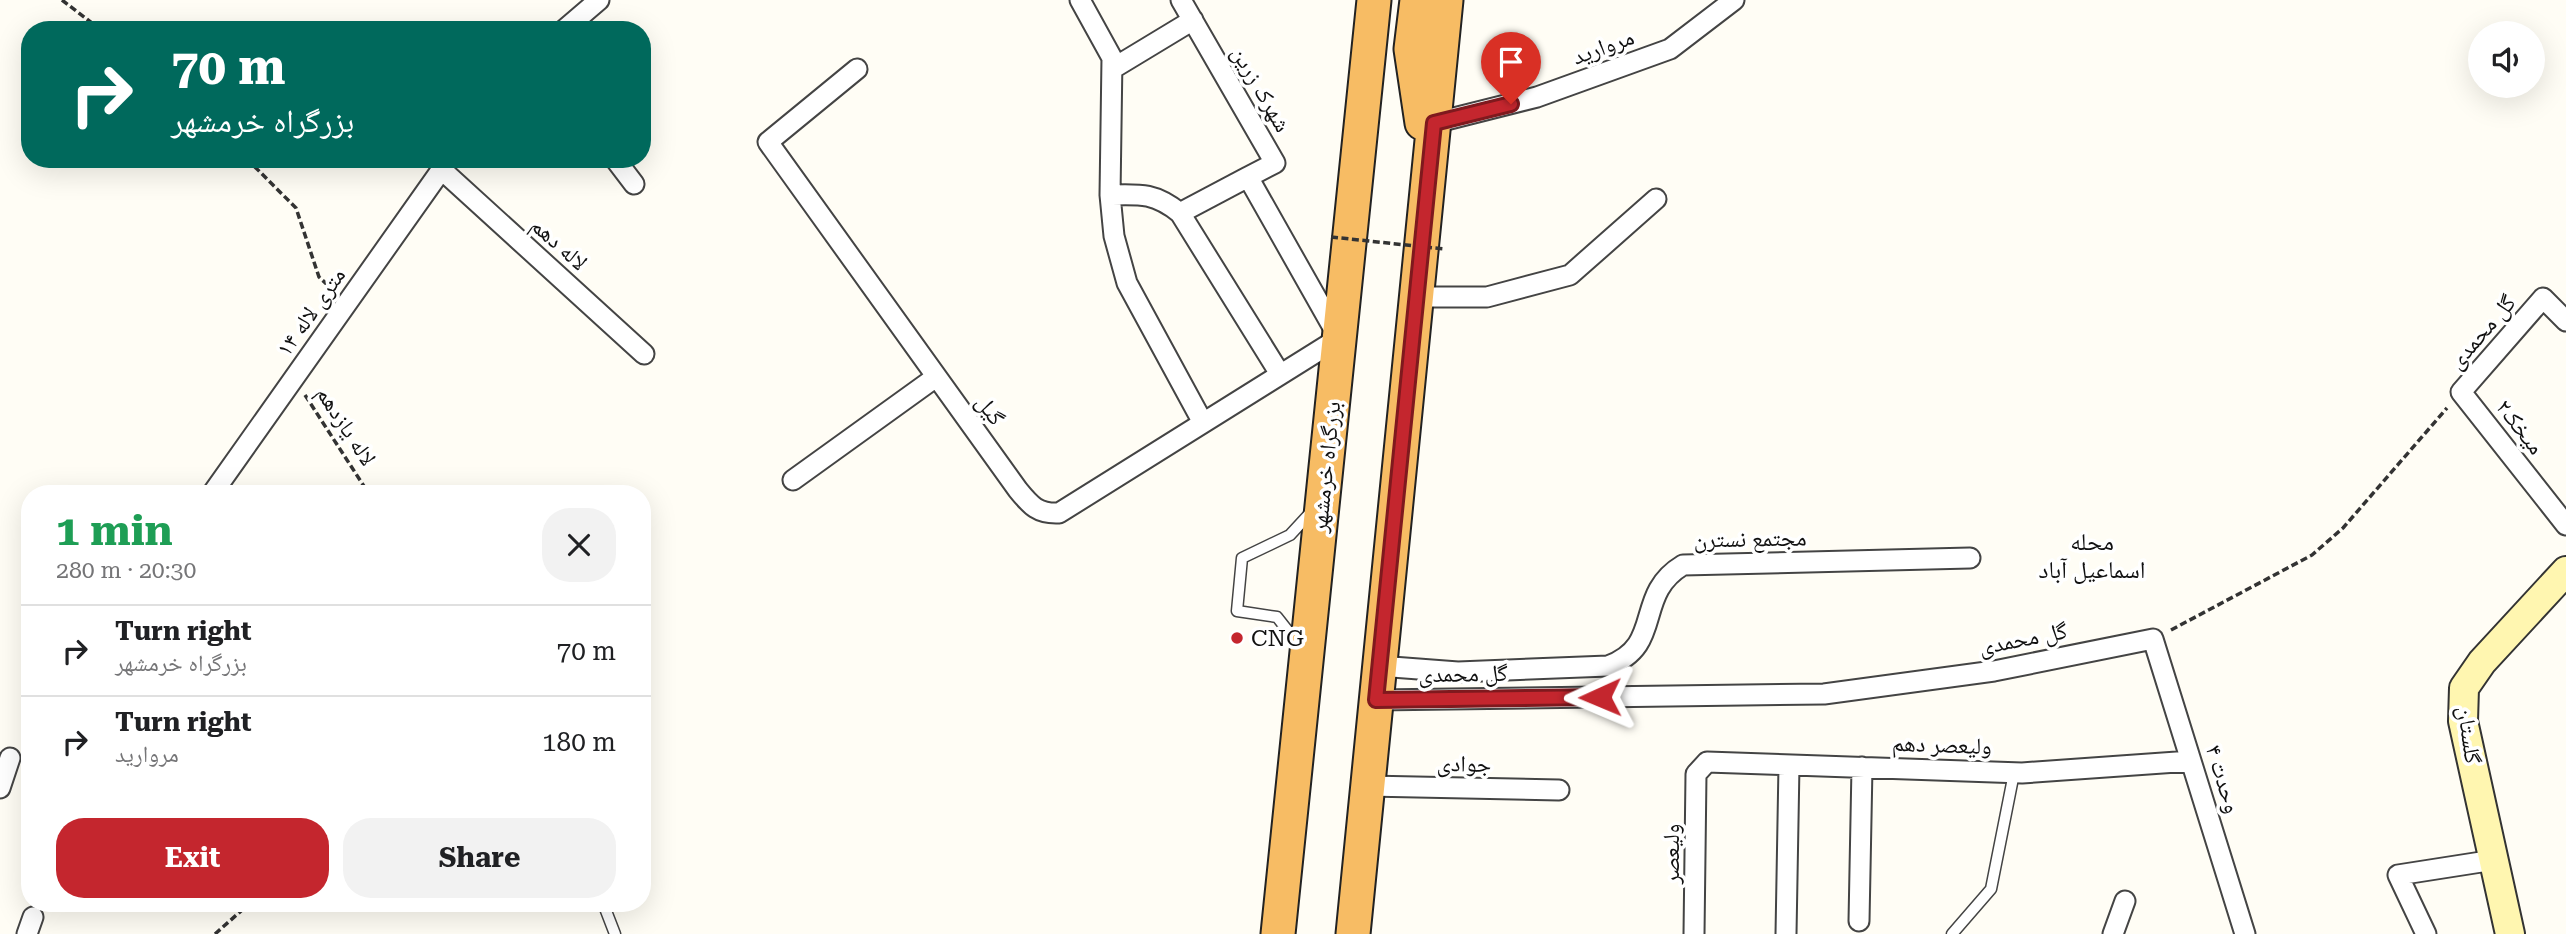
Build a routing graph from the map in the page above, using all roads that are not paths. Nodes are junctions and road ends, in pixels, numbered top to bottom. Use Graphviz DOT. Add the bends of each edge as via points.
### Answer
graph roads {
  1 [pos="599,0"];
  2 [pos="1080,0"];
  3 [pos="1181,0"];
  4 [pos="1374,0"];
  5 [pos="1417,0"];
  6 [pos="1446,0"];
  7 [pos="1734,0"];
  8 [pos="1193,20"];
  9 [pos="574,21"];
  10 [pos="857,69"];
  11 [pos="1112,69"];
  12 [pos="1434,123"];
  13 [pos="443,168"];
  14 [pos="450,168"];
  15 [pos="622,168"];
  16 [pos="1429,170"];
  17 [pos="1248,177"];
  18 [pos="634,184"];
  19 [pos="1110,195"];
  20 [pos="1656,200"];
  21 [pos="1180,213"];
  22 [pos="1416,297"];
  23 [pos="2566,321"];
  24 [pos="1339,338"];
  25 [pos="644,354"];
  26 [pos="1280,374"];
  27 [pos="936,377"];
  28 [pos="2461,392"];
  29 [pos="1202,421"];
  30 [pos="793,480"];
  31 [pos="218,485"];
  32 [pos="1323,500"];
  33 [pos="2566,524"];
  34 [pos="1970,558"];
  35 [pos="2566,571"];
  36 [pos="2153,639"];
  37 [pos="1307,655"];
  38 [pos="1379,666"];
  39 [pos="1376,700"];
  40 [pos="10,758"];
  41 [pos="2191,761"];
  42 [pos="1789,765"];
  43 [pos="1862,767"];
  44 [pos="2014,773"];
  45 [pos="1696,774"];
  46 [pos="1367,786"];
  47 [pos="0,789"];
  48 [pos="1559,790"];
  49 [pos="2494,860"];
  50 [pos="2125,901"];
  51 [pos="606,912"];
  52 [pos="1859,921"];
  53 [pos="615,934"];
  54 [pos="1278,934"];
  55 [pos="1353,934"];
  56 [pos="1695,934"];
  57 [pos="1786,934"];
  58 [pos="1952,934"];
  59 [pos="2113,934"];
  60 [pos="2245,934"];
  61 [pos="2426,934"];
  62 [pos="2510,934"];
  1 -- 9 [label="street"];
  2 -- 11 [label="street" via="1112,58"];
  3 -- 8 [label="street, شهرک زرین"];
  4 -- 24 [label="highway, بزرگراه خرمشهر"];
  5 -- 16 [label="highway" via="1412,53"];
  6 -- 12 [label="highway"];
  7 -- 12 [label="street, مروارید" via="1670,49 1536,97"];
  8 -- 11 [label="street"];
  8 -- 17 [label="street, شهرک زرین" via="1275,163"];
  10 -- 27 [label="street, گیل" via="768,142"];
  11 -- 19 [label="street"];
  12 -- 16 [label="highway"];
  13 -- 31 [label="street, ۱۴ متری لاله"];
  14 -- 25 [label="street, لاله دهم"];
  15 -- 18 [label="street"];
  16 -- 22 [label="highway"];
  17 -- 21 [label="street"];
  17 -- 24 [label="street"];
  19 -- 21 [label="street" via="1163,199"];
  19 -- 29 [label="street" via="1114,236 1128,283"];
  20 -- 22 [label="street" via="1570,275 1487,297"];
  21 -- 26 [label="street"];
  22 -- 38 [label="highway"];
  23 -- 28 [label="street, گل محمدی" via="2543,298"];
  24 -- 26 [label="street, گیل"];
  24 -- 32 [label="highway, بزرگراه خرمشهر"];
  26 -- 29 [label="street, گیل"];
  27 -- 29 [label="street, گیل" via="1018,490 1033,508 1045,513 1059,513"];
  27 -- 30 [label="street"];
  28 -- 33 [label="street, میخک۲"];
  32 -- 37 [label="highway, بزرگراه خرمشهر"];
  32 -- 37 [label="lane" via="1290,535 1241,558 1237,611 1278,617"];
  34 -- 38 [label="street, مجتمع نسترن" via="1683,565 1658,586 1639,644 1628,659 1608,666 1458,672"];
  35 -- 49 [label="main road, گلستان" via="2482,662 2464,688 2463,721"];
  36 -- 39 [label="street, گل محمدی" via="1994,671 1824,694"];
  36 -- 41 [label="street, وحدت ۴"];
  37 -- 54 [label="highway, بزرگراه خرمشهر"];
  38 -- 39 [label="highway"];
  39 -- 46 [label="highway"];
  40 -- 47 [label="street"];
  41 -- 44 [label="street, ولیعصر دهم"];
  41 -- 60 [label="street, وحدت ۴"];
  42 -- 43 [label="street, ولیعصر دهم"];
  42 -- 45 [label="street, ولیعصر دهم" via="1707,762"];
  42 -- 57 [label="street"];
  43 -- 44 [label="street, ولیعصر دهم"];
  43 -- 52 [label="street"];
  44 -- 58 [label="lane" via="1991,889"];
  45 -- 56 [label="street, ولیعصر"];
  46 -- 48 [label="street, جوادی"];
  46 -- 55 [label="highway"];
  49 -- 61 [label="street" via="2398,875"];
  49 -- 62 [label="main road, گلستان"];
  50 -- 59 [label="street"];
  51 -- 53 [label="lane"];
}
